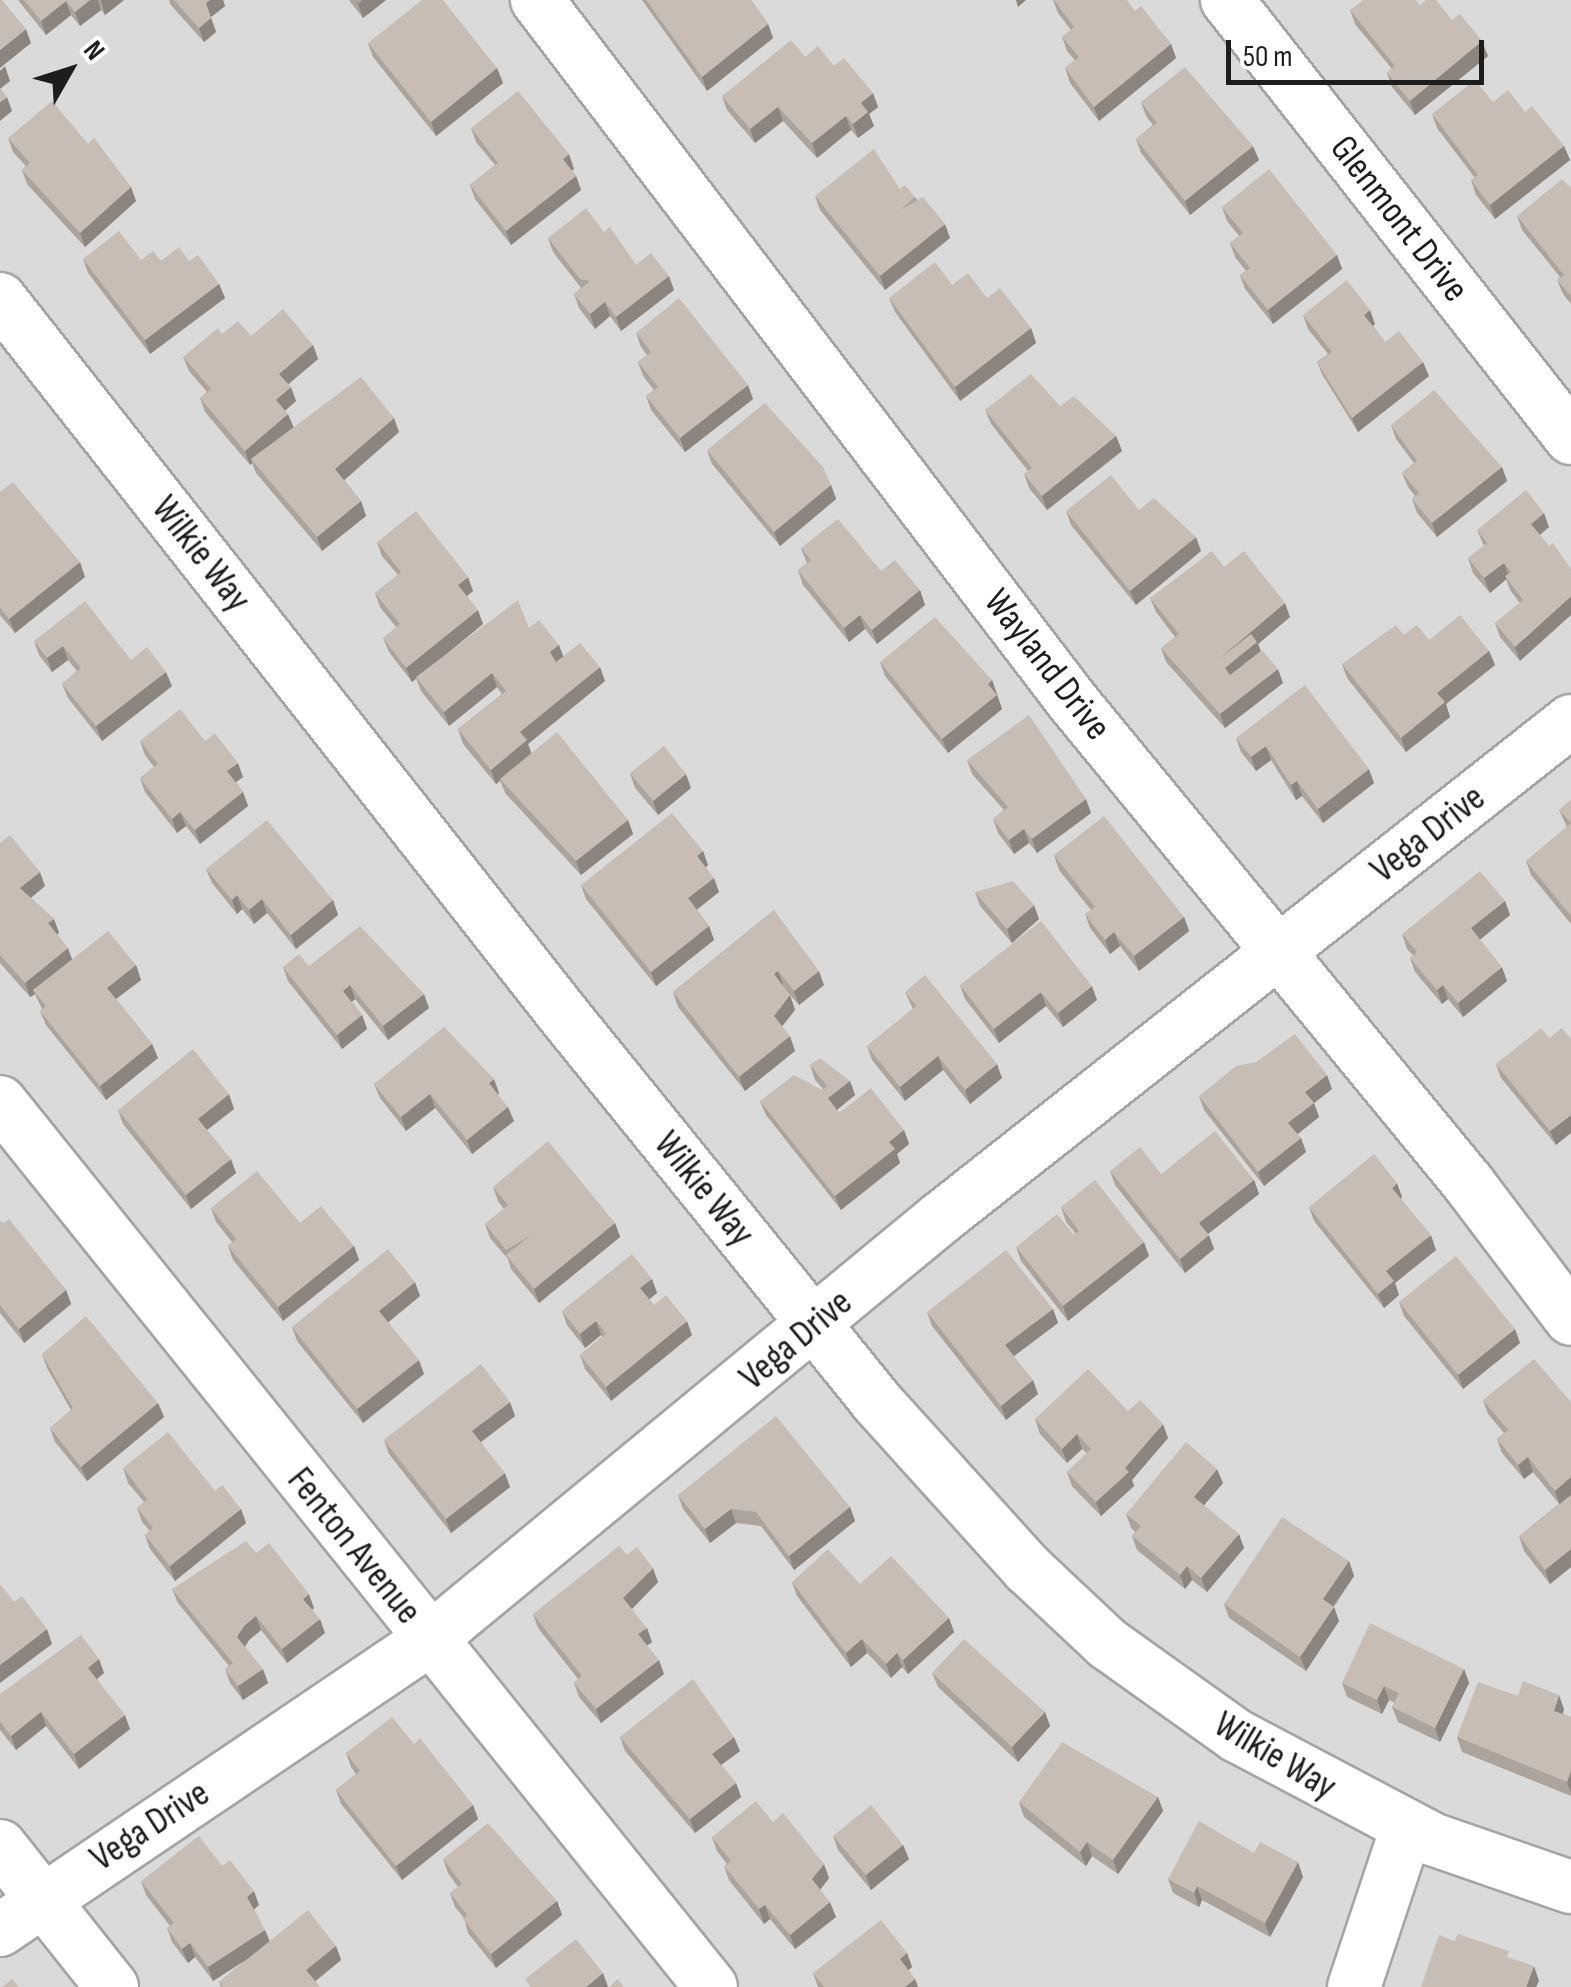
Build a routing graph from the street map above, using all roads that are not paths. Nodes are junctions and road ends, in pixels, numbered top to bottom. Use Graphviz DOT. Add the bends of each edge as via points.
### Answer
graph roads {
  1 [pos="537,0"];
  2 [pos="1226,0"];
  3 [pos="0,299"];
  4 [pos="1571,438"];
  5 [pos="1571,721"];
  6 [pos="1279,952"];
  7 [pos="0,1102"];
  8 [pos="1571,1320"];
  9 [pos="814,1324"];
  10 [pos="429,1640"];
  11 [pos="1407,1828"];
  12 [pos="0,1846"];
  13 [pos="1571,1888"];
  14 [pos="42,1899"];
  15 [pos="0,1930"];
  16 [pos="112,1987"];
  17 [pos="711,1987"];
  18 [pos="1354,1987"];
  1 -- 6 [label="street, Wayland Drive" via="1074,702"];
  2 -- 4 [label="street, Glenmont Drive"];
  3 -- 9 [label="street, Wilkie Way"];
  5 -- 6 [label="street, Vega Drive"];
  6 -- 8 [label="street, Wayland Drive"];
  6 -- 9 [label="street, Vega Drive"];
  7 -- 10 [label="street, Fenton Avenue"];
  9 -- 10 [label="street, Vega Drive"];
  9 -- 11 [label="street, Wilkie Way" via="1028,1568 1108,1644 1237,1736"];
  10 -- 14 [label="street, Vega Drive"];
  10 -- 17 [label="street, Fenton Avenue"];
  11 -- 13 [label="street, Wilkie Way"];
  11 -- 18 [label="street"];
  12 -- 14 [label="street"];
  14 -- 15 [label="street, Vega Drive"];
  14 -- 16 [label="street"];
}
